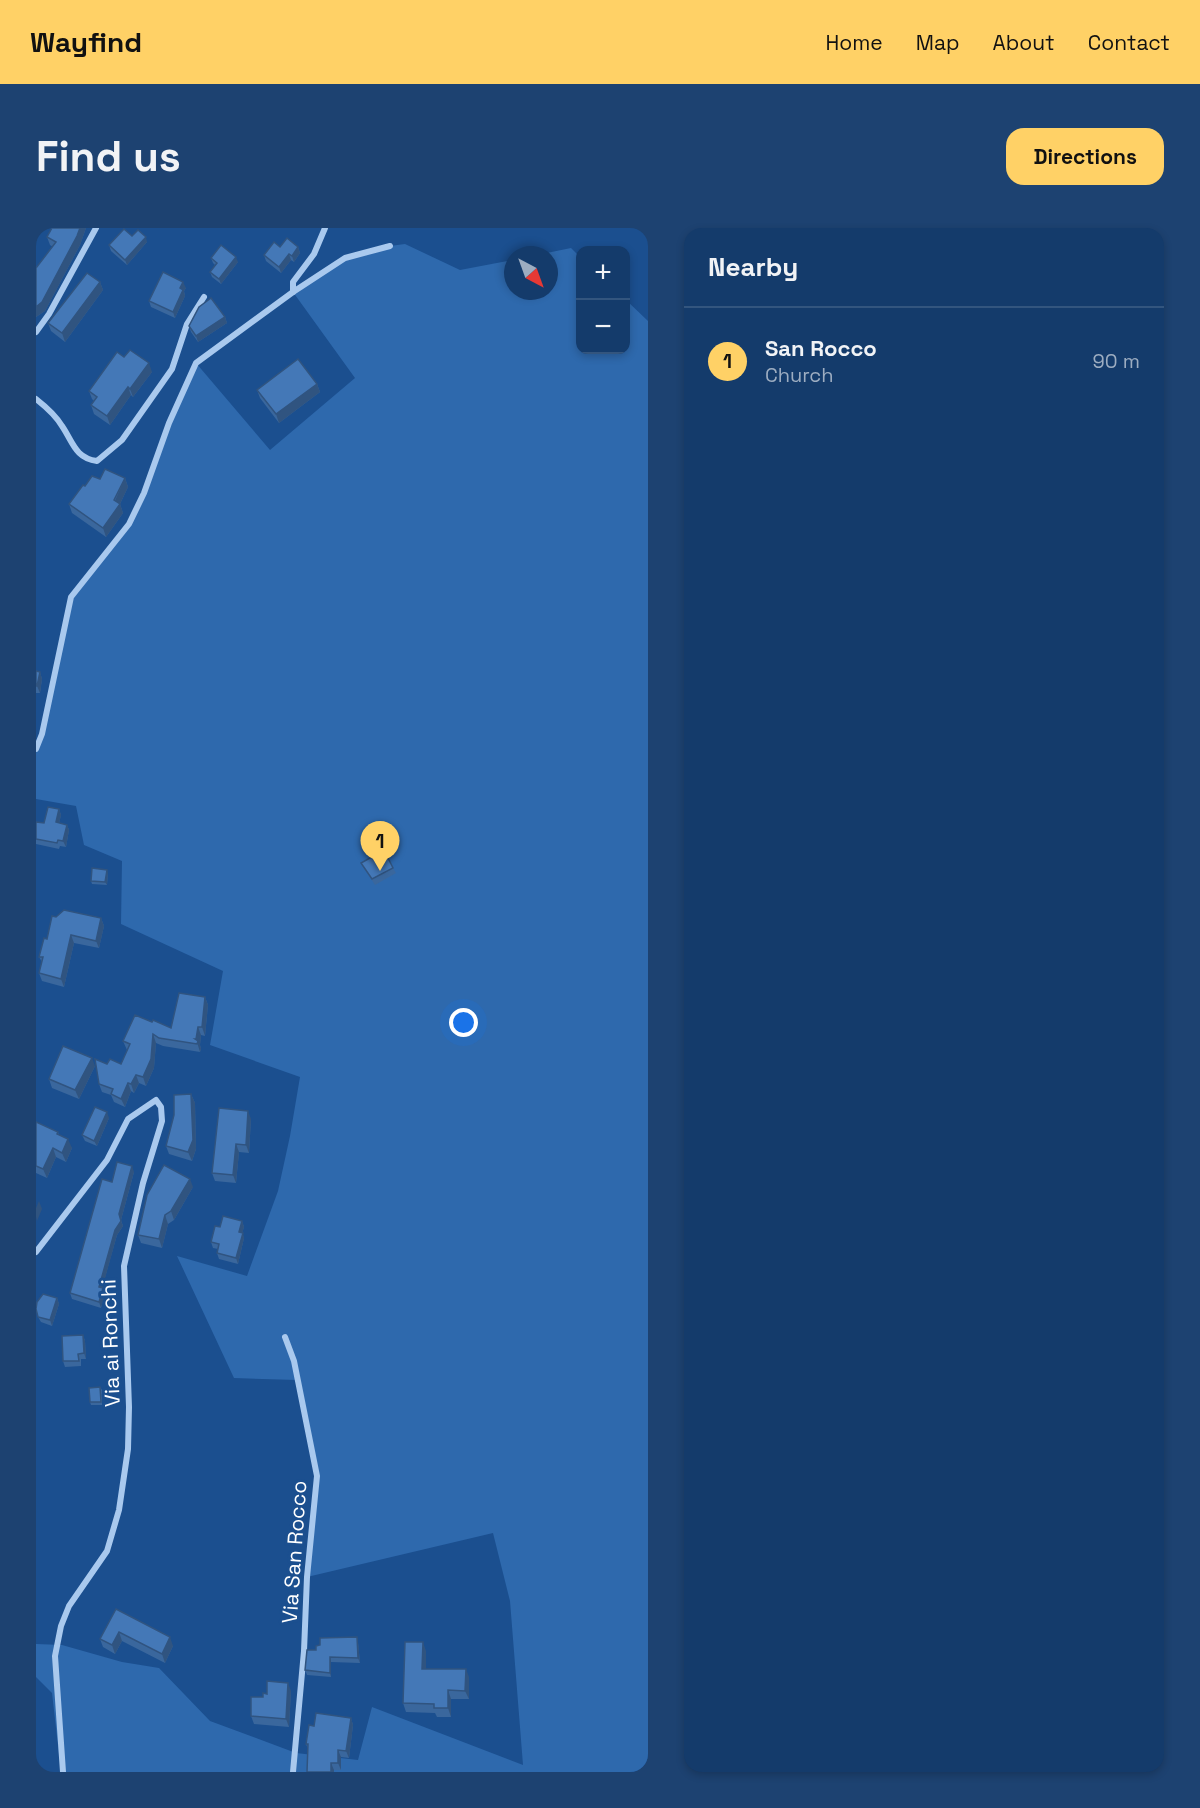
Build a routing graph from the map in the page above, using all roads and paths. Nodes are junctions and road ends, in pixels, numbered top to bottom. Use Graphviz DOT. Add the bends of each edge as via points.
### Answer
graph roads {
  1 [pos="96,228"];
  2 [pos="325,228"];
  3 [pos="390,246"];
  4 [pos="293,292"];
  5 [pos="204,297"];
  6 [pos="36,332"];
  7 [pos="36,399"];
  8 [pos="36,749"];
  9 [pos="36,1252"];
  10 [pos="285,1337"];
  11 [pos="63,1772"];
  12 [pos="293,1772"];
  1 -- 6 [label="street"];
  2 -- 4 [label="street" via="314,254 293,282"];
  3 -- 4 [label="street" via="345,258"];
  4 -- 8 [label="street" via="196,363 129,524 71,597"];
  5 -- 7 [label="street" via="187,324 172,369 122,440 97,461 76,450 61,424"];
  9 -- 11 [label="street, Via ai Ronchi" via="107,1160 128,1119 156,1100 162,1121 124,1266 129,1407 128,1449 119,1510 106,1551 69,1606 55,1656"];
  10 -- 12 [label="street, Via San Rocco" via="294,1361 317,1476"];
}
